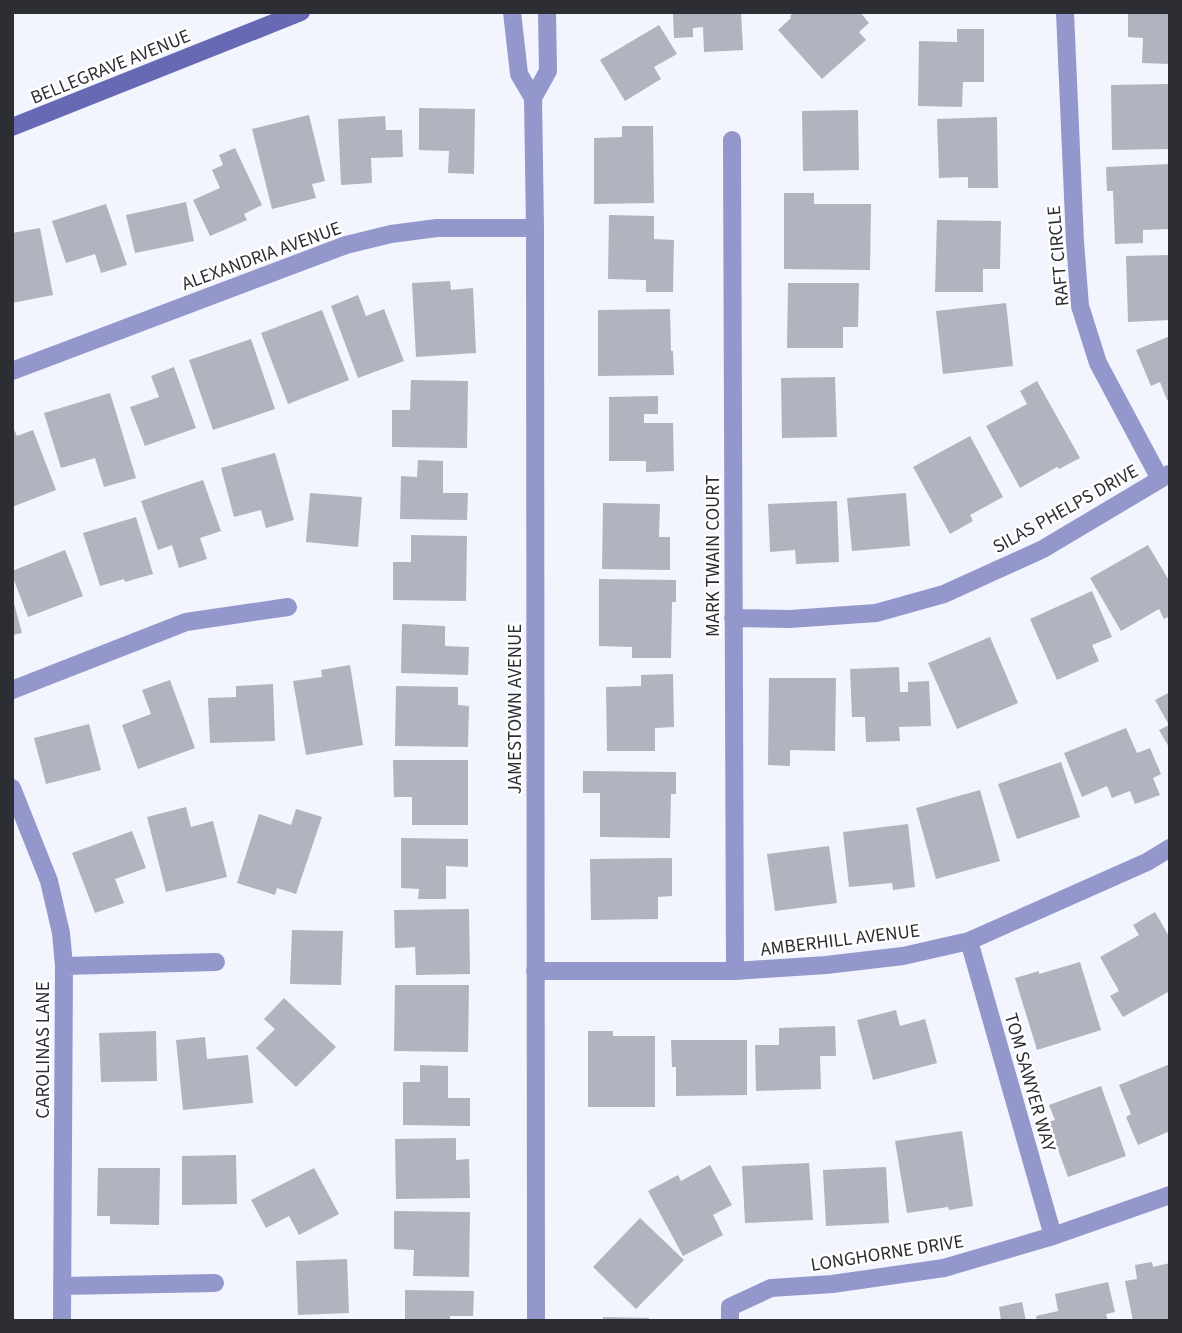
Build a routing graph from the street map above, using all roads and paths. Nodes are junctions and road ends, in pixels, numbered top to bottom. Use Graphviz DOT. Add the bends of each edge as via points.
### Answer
graph roads {
  1 [pos="301,12"];
  2 [pos="512,12"];
  3 [pos="547,12"];
  4 [pos="1065,12"];
  5 [pos="533,98"];
  6 [pos="12,127"];
  7 [pos="732,140"];
  8 [pos="535,228"];
  9 [pos="12,371"];
  10 [pos="1165,476"];
  11 [pos="288,607"];
  12 [pos="733,618"];
  13 [pos="12,690"];
  14 [pos="12,788"];
  15 [pos="1170,848"];
  16 [pos="970,941"];
  17 [pos="216,962"];
  18 [pos="64,967"];
  19 [pos="535,971"];
  20 [pos="735,971"];
  21 [pos="1170,1195"];
  22 [pos="1053,1236"];
  23 [pos="215,1283"];
  24 [pos="62,1286"];
  25 [pos="730,1314"];
  26 [pos="62,1321"];
  27 [pos="536,1321"];
  1 -- 6 [label="main road, BELLEGRAVE AVENUE"];
  2 -- 5 [label="street, JAMESTOWN AVENUE" via="519,74"];
  3 -- 5 [label="street, JAMESTOWN AVENUE" via="548,71"];
  4 -- 10 [label="street, RAFT CIRCLE" via="1080,306 1098,363"];
  5 -- 8 [label="street, JAMESTOWN AVENUE"];
  7 -- 12 [label="street, MARK TWAIN COURT"];
  8 -- 9 [label="street, ALEXANDRIA AVENUE" via="437,228 346,245"];
  8 -- 19 [label="street, JAMESTOWN AVENUE"];
  10 -- 12 [label="street, SILAS PHELPS DRIVE" via="1043,549 944,594 876,613"];
  11 -- 13 [label="street" via="186,622"];
  12 -- 20 [label="street, MARK TWAIN COURT"];
  14 -- 18 [label="street, CAROLINAS LANE" via="49,881"];
  15 -- 16 [label="street, AMBERHILL AVENUE"];
  16 -- 20 [label="street, AMBERHILL AVENUE" via="903,956"];
  16 -- 22 [label="street, TOM SAWYER WAY"];
  17 -- 18 [label="street"];
  18 -- 24 [label="street, CAROLINAS LANE"];
  19 -- 20 [label="street, AMBERHILL AVENUE"];
  19 -- 27 [label="street, JAMESTOWN AVENUE"];
  21 -- 22 [label="street, LONGHORNE DRIVE"];
  22 -- 25 [label="street, LONGHORNE DRIVE" via="944,1268 771,1288"];
  23 -- 24 [label="street"];
  24 -- 26 [label="street, CAROLINAS LANE"];
}
